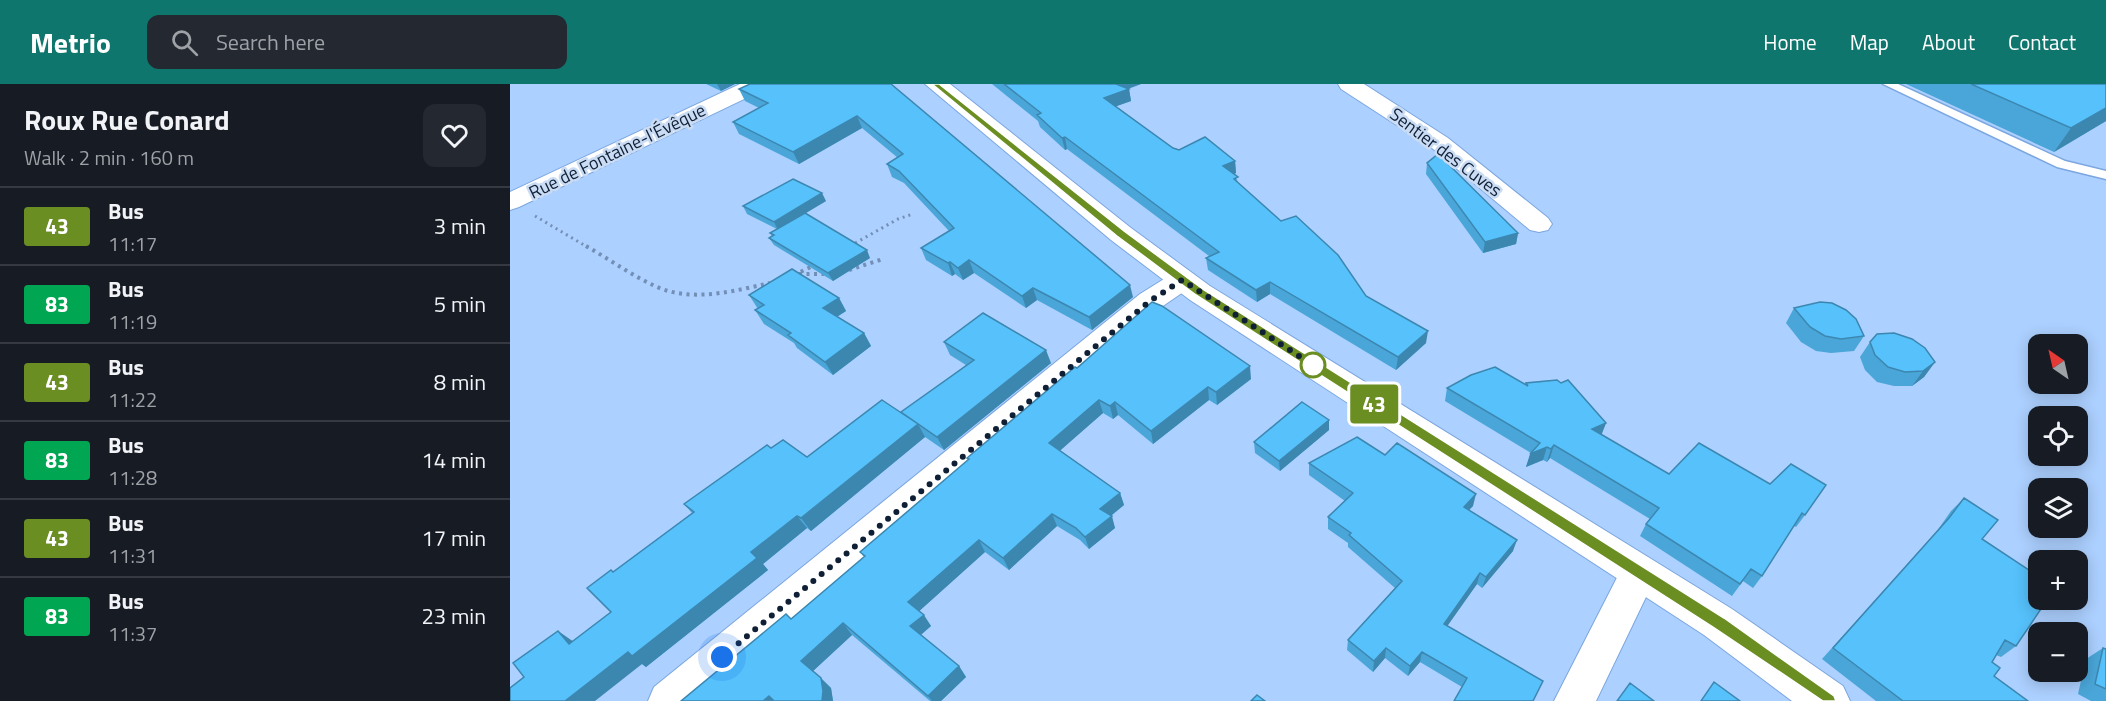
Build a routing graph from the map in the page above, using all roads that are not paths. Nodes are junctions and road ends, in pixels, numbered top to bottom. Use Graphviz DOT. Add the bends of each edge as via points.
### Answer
graph roads {
  1 [pos="757,84"];
  2 [pos="936,84"];
  3 [pos="1349,84"];
  4 [pos="1889,84"];
  5 [pos="2106,175"];
  6 [pos="511,202"];
  7 [pos="1539,224"];
  8 [pos="1182,280"];
  9 [pos="1639,572"];
  10 [pos="669,701"];
  11 [pos="1575,701"];
  12 [pos="1828,701"];
  1 -- 6 [label="street, Rue de Fontaine-l'Évêque"];
  2 -- 8 [label="main road"];
  3 -- 7 [label="street, Sentier des Cuves" via="1440,143"];
  4 -- 5 [label="lane" via="2061,164"];
  8 -- 9 [label="main road"];
  8 -- 10 [label="street" via="1150,301"];
  9 -- 11 [label="street"];
  9 -- 12 [label="main road" via="1742,638"];
}
